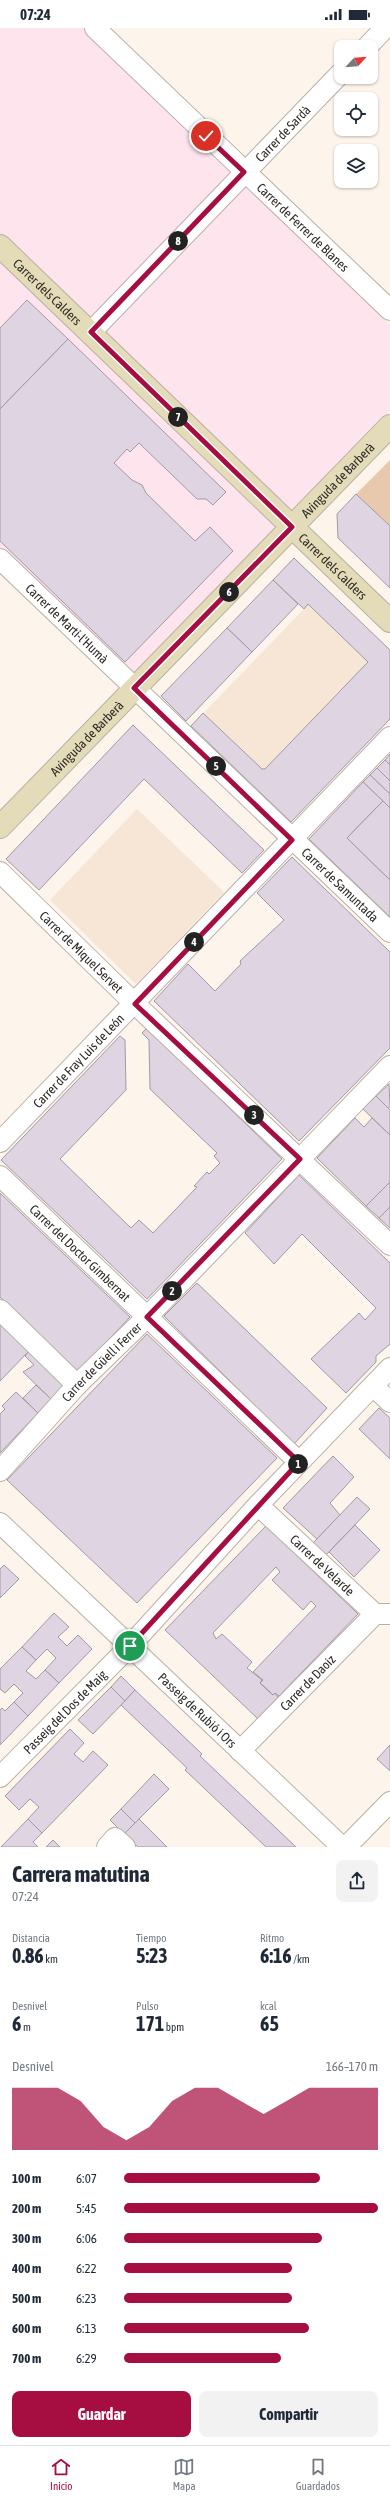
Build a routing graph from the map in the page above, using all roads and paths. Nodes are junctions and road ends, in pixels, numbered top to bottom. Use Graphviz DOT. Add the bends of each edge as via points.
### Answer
graph roads {
  1 [pos="95,28"];
  2 [pos="385,28"];
  3 [pos="373,40"];
  4 [pos="334,80"];
  5 [pos="244,172"];
  6 [pos="0,246"];
  7 [pos="390,310"];
  8 [pos="91,332"];
  9 [pos="390,426"];
  10 [pos="292,527"];
  11 [pos="0,559"];
  12 [pos="390,621"];
  13 [pos="134,688"];
  14 [pos="390,737"];
  15 [pos="0,827"];
  16 [pos="292,840"];
  17 [pos="0,872"];
  18 [pos="390,932"];
  19 [pos="135,1004"];
  20 [pos="390,1066"];
  21 [pos="0,1142"];
  22 [pos="300,1159"];
  23 [pos="0,1176"];
  24 [pos="390,1245"];
  25 [pos="0,1310"];
  26 [pos="147,1317"];
  27 [pos="390,1368"];
  28 [pos="77,1385"];
  29 [pos="373,1386"];
  30 [pos="390,1402"];
  31 [pos="299,1462"];
  32 [pos="0,1471"];
  33 [pos="258,1505"];
  34 [pos="0,1523"];
  35 [pos="382,1614"];
  36 [pos="130,1646"];
  37 [pos="240,1751"];
  38 [pos="0,1777"];
  39 [pos="390,1802"];
  40 [pos="107,1847"];
  41 [pos="125,1847"];
  42 [pos="342,1847"];
  43 [pos="346,1847"];
  1 -- 5 [label="street, Carrer de Ferrer de Blanes"];
  2 -- 3 [label="street"];
  4 -- 5 [label="street, Carrer de Sardà"];
  5 -- 7 [label="street, Carrer de Ferrer de Blanes"];
  5 -- 8 [label="street, Carrer de Sardà"];
  6 -- 8 [label="street, Carrer dels Calders"];
  8 -- 10 [label="street, Carrer dels Calders"];
  9 -- 10 [label="street, Avinguda de Barberà"];
  10 -- 12 [label="street, Carrer dels Calders"];
  10 -- 13 [label="street, Avinguda de Barberà"];
  11 -- 13 [label="street, Carrer de Martí-l'Humà"];
  13 -- 15 [label="street, Avinguda de Barberà"];
  13 -- 16 [label="street, Carrer de Samuntada"];
  14 -- 16 [label="street, Carrer de Fray Luis de León"];
  16 -- 18 [label="street, Carrer de Samuntada"];
  16 -- 19 [label="street, Carrer de Fray Luis de León"];
  17 -- 19 [label="street, Carrer de Miquel Servet"];
  19 -- 21 [label="street, Carrer de Fray Luis de León"];
  19 -- 22 [label="street, Carrer de Miquel Servet"];
  20 -- 22 [label="street, Carrer de Güell i Ferrer"];
  22 -- 24 [label="street, Carrer de Miquel Servet"];
  22 -- 26 [label="street, Carrer de Güell i Ferrer"];
  23 -- 26 [label="street, Carrer del Doctor Gimbernat"];
  25 -- 28 [label="street"];
  26 -- 28 [label="street, Carrer de Güell i Ferrer"];
  26 -- 31 [label="street, Carrer del Doctor Gimbernat"];
  27 -- 29 [label="street, Passeig del Dos de Maig"];
  28 -- 32 [label="street, Carrer de Güell i Ferrer"];
  29 -- 30 [label="street"];
  29 -- 31 [label="street, Passeig del Dos de Maig"];
  31 -- 33 [label="street, Passeig del Dos de Maig"];
  33 -- 35 [label="street, Carrer de Velarde"];
  33 -- 36 [label="street, Passeig del Dos de Maig"];
  34 -- 36 [label="street, Passeig de Rubió i Ors"];
  35 -- 37 [label="street, Carrer de Daoiz"];
  36 -- 37 [label="street, Passeig de Rubió i Ors"];
  36 -- 38 [label="street, Passeig del Dos de Maig"];
  37 -- 42 [label="street, Passeig de Rubió i Ors"];
  39 -- 43 [label="street"];
  40 -- 41 [label="street" via="115,1838"];
}
